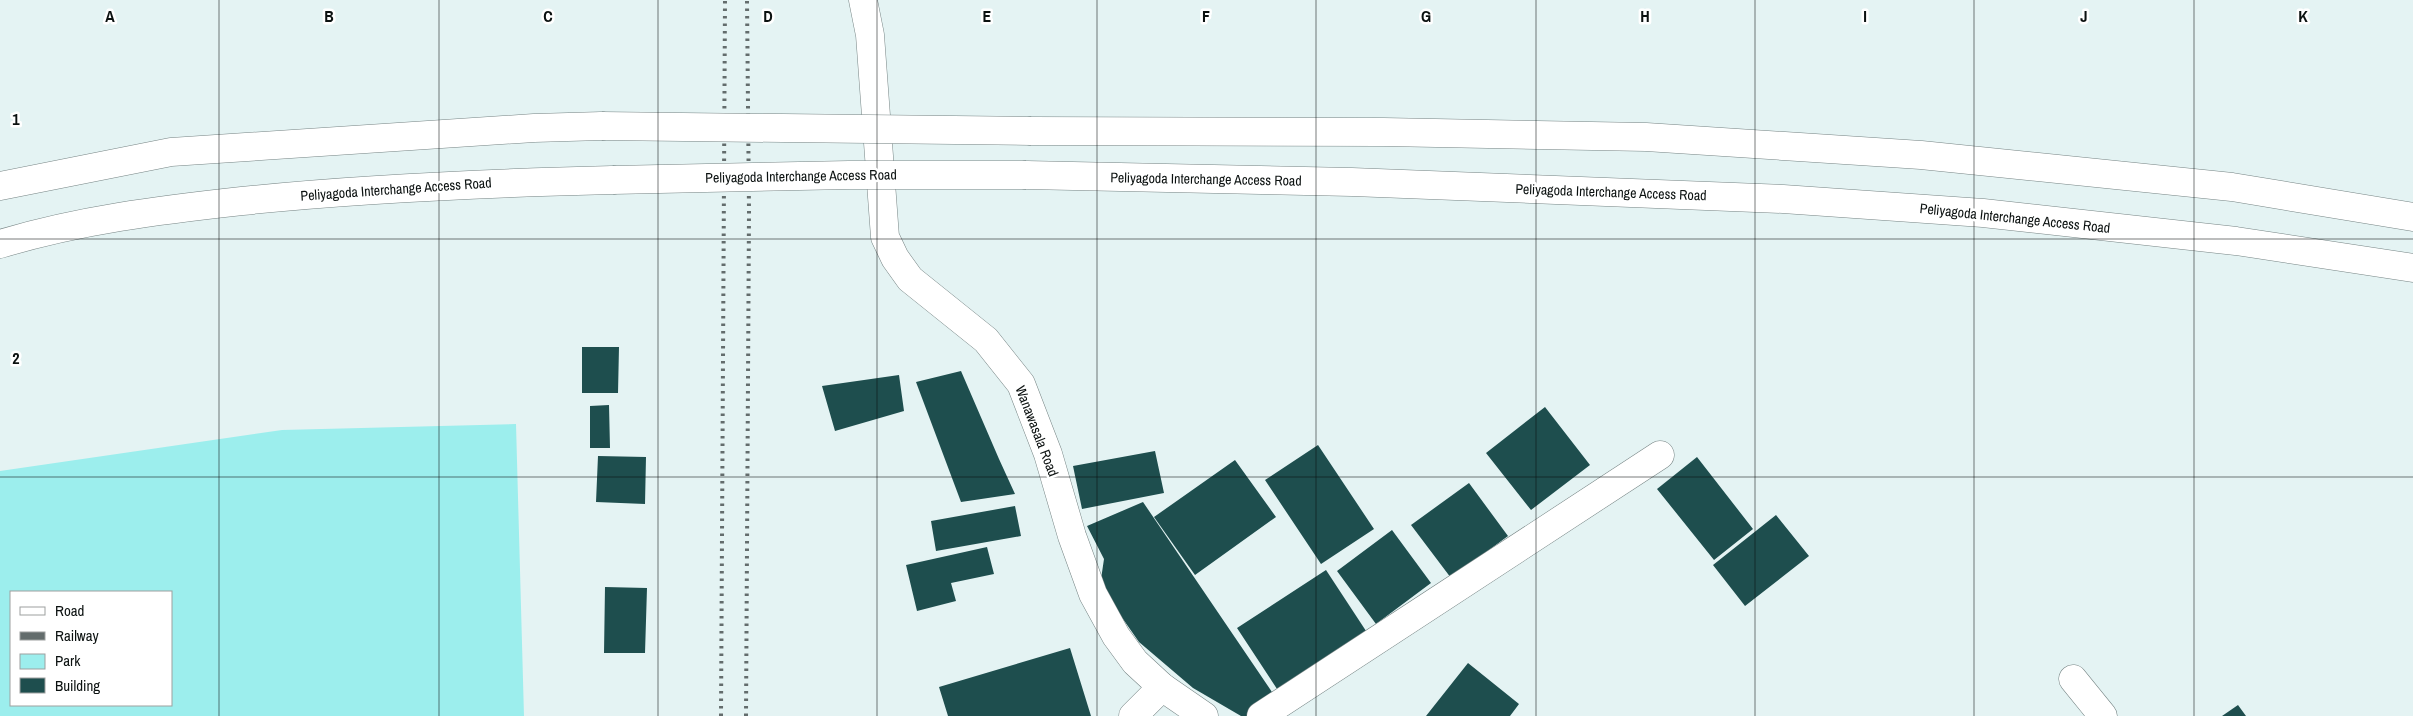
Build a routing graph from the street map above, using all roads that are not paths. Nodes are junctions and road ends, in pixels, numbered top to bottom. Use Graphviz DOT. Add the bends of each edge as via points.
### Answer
graph roads {
  1 [pos="863,0"];
  2 [pos="0,186"];
  3 [pos="2413,217"];
  4 [pos="0,244"];
  5 [pos="2413,268"];
  6 [pos="1660,455"];
  7 [pos="2073,679"];
  8 [pos="1162,687"];
  9 [pos="1133,716"];
  10 [pos="1204,716"];
  11 [pos="1261,716"];
  12 [pos="2103,716"];
  1 -- 8 [label="main road, Wanawasala Road" via="870,35 885,237 910,279 986,340 1021,384 1048,454 1093,594 1116,636 1135,662"];
  2 -- 3 [label="main road, bridge" via="171,152 534,128 1384,132 1646,137 1941,157 2232,187"];
  4 -- 5 [label="main road, Peliyagoda Interchange Access Road, bridge" via="47,230 146,211 294,195 497,182 1026,175 1352,182 1782,199 2002,215 2236,241"];
  6 -- 11 [label="main road"];
  7 -- 12 [label="main road"];
  8 -- 9 [label="main road"];
  8 -- 10 [label="main road, Wanawasala Road"];
}
